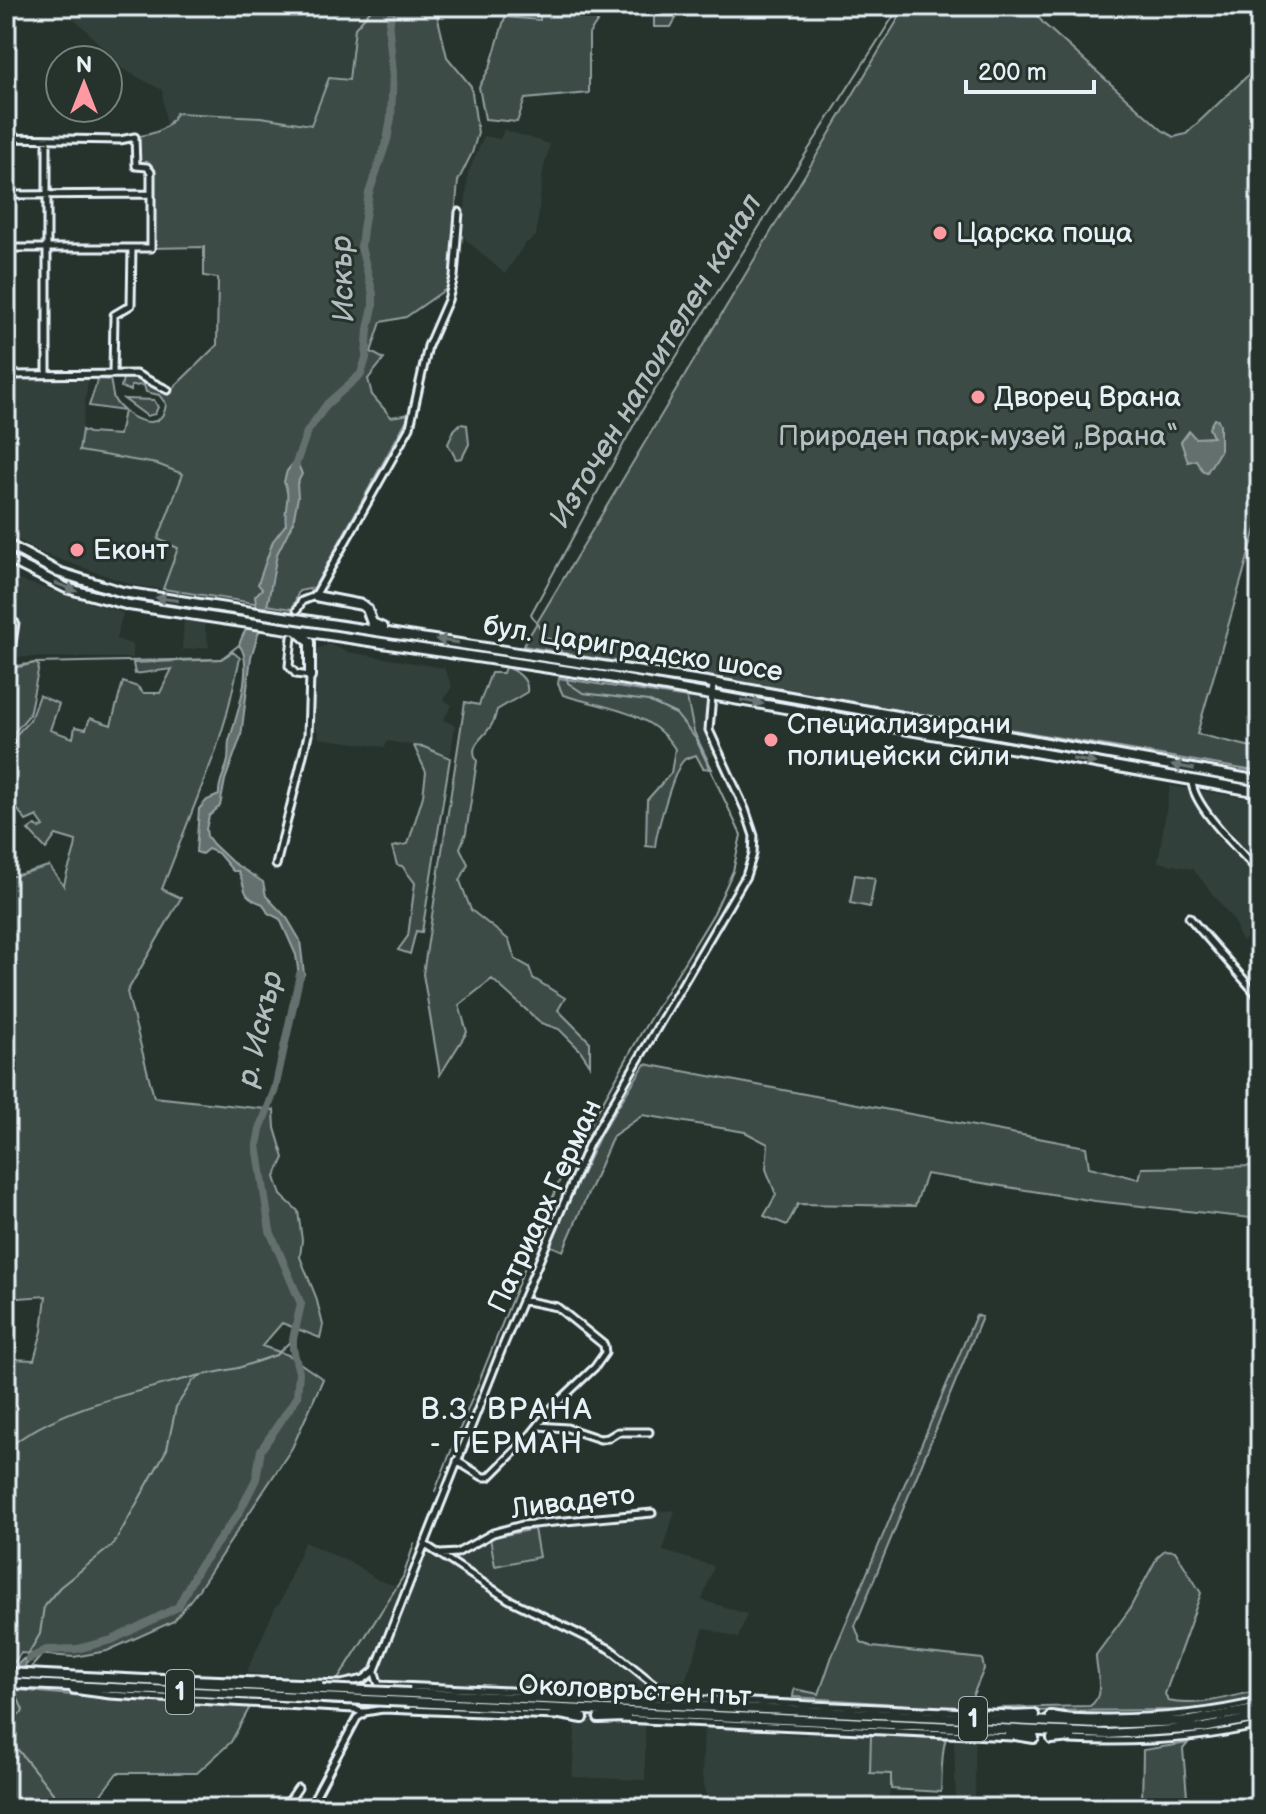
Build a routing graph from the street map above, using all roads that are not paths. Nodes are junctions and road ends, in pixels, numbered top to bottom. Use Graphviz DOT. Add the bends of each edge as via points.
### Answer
graph roads {
  1 [pos="6,138"];
  2 [pos="47,139"];
  3 [pos="47,194"];
  4 [pos="151,194"];
  5 [pos="6,195"];
  6 [pos="459,212"];
  7 [pos="6,248"];
  8 [pos="47,248"];
  9 [pos="132,248"];
  10 [pos="113,373"];
  11 [pos="47,374"];
  12 [pos="6,375"];
  13 [pos="168,390"];
  14 [pos="6,544"];
  15 [pos="6,558"];
  16 [pos="315,596"];
  17 [pos="297,610"];
  18 [pos="369,616"];
  19 [pos="6,619"];
  20 [pos="337,624"];
  21 [pos="294,634"];
  22 [pos="331,635"];
  23 [pos="407,635"];
  24 [pos="312,651"];
  25 [pos="10,657"];
  26 [pos="310,676"];
  27 [pos="713,683"];
  28 [pos="711,694"];
  29 [pos="1192,780"];
  30 [pos="1260,781"];
  31 [pos="1260,792"];
  32 [pos="276,865"];
  33 [pos="1260,873"];
  34 [pos="1189,917"];
  35 [pos="1260,998"];
  36 [pos="8,1229"];
  37 [pos="6,1241"];
  38 [pos="522,1300"];
  39 [pos="538,1426"];
  40 [pos="649,1432"];
  41 [pos="457,1461"];
  42 [pos="652,1513"];
  43 [pos="424,1544"];
  44 [pos="457,1553"];
  45 [pos="441,1554"];
  46 [pos="453,1562"];
  47 [pos="375,1670"];
  48 [pos="6,1673"];
  49 [pos="68,1676"];
  50 [pos="360,1681"];
  51 [pos="6,1683"];
  52 [pos="378,1684"];
  53 [pos="39,1685"];
  54 [pos="657,1686"];
  55 [pos="322,1694"];
  56 [pos="590,1695"];
  57 [pos="602,1695"];
  58 [pos="656,1698"];
  59 [pos="674,1699"];
  60 [pos="1260,1701"];
  61 [pos="504,1702"];
  62 [pos="685,1706"];
  63 [pos="1260,1709"];
  64 [pos="355,1710"];
  65 [pos="376,1710"];
  66 [pos="364,1713"];
  67 [pos="667,1714"];
  68 [pos="1034,1715"];
  69 [pos="1051,1716"];
  70 [pos="1260,1717"];
  71 [pos="357,1718"];
  72 [pos="583,1718"];
  73 [pos="599,1718"];
  74 [pos="968,1719"];
  75 [pos="1260,1725"];
  76 [pos="960,1727"];
  77 [pos="1112,1729"];
  78 [pos="1034,1738"];
  79 [pos="1052,1739"];
  80 [pos="298,1788"];
  81 [pos="286,1808"];
  82 [pos="309,1808"];
  1 -- 2 [label="street"];
  2 -- 3 [label="street"];
  2 -- 4 [label="street" via="135,137 136,166 151,172"];
  3 -- 4 [label="street"];
  3 -- 5 [label="street"];
  3 -- 8 [label="street"];
  4 -- 9 [label="street" via="151,248"];
  6 -- 16 [label="street" via="451,289 428,346 410,427"];
  7 -- 8 [label="street"];
  8 -- 9 [label="street"];
  8 -- 11 [label="street"];
  9 -- 10 [label="street" via="131,305 113,317"];
  10 -- 11 [label="street"];
  10 -- 13 [label="street" via="136,374"];
  11 -- 12 [label="street"];
  20 -- 14 [label="highway, бул. Цариградско шосе, one-way" via="103,587 58,572"];
  15 -- 21 [label="highway, бул. Цариградско шосе, one-way" via="89,596"];
  16 -- 17 [label="street" via="302,601"];
  16 -- 18 [label="highway" via="362,605"];
  18 -- 20 [label="highway" via="361,623"];
  18 -- 23 [label="highway" via="376,626"];
  19 -- 25 [label="street" via="15,623"];
  20 -- 23 [label="highway, бул. Цариградско шосе"];
  21 -- 22 [label="highway, бул. Цариградско шосе"];
  21 -- 24 [label="highway" via="308,640"];
  21 -- 26 [label="street" via="289,666 296,674"];
  22 -- 24 [label="highway"];
  22 -- 28 [label="highway, бул. Цариградско шосе"];
  27 -- 23 [label="highway, бул. Цариградско шосе, one-way"];
  24 -- 26 [label="highway"];
  26 -- 32 [label="street" via="308,735"];
  27 -- 28 [label="street, Патриарх Герман"];
  30 -- 27 [label="highway, бул. Цариградско шосе, one-way"];
  28 -- 29 [label="highway, бул. Цариградско шосе, one-way"];
  28 -- 38 [label="street, Патриарх Герман" via="709,730 752,827 750,865 589,1144"];
  29 -- 31 [label="highway, бул. Цариградско шосе"];
  29 -- 33 [label="street" via="1202,806"];
  34 -- 35 [label="street"];
  36 -- 37 [label="street"];
  38 -- 39 [label="street" via="557,1307 606,1348 600,1362"];
  38 -- 41 [label="street, Патриарх Герман"];
  39 -- 40 [label="street" via="600,1439 618,1432"];
  39 -- 41 [label="street" via="489,1477"];
  41 -- 43 [label="street, Патриарх Герман"];
  42 -- 44 [label="street, Ливадето" via="522,1525 484,1537"];
  43 -- 45 [label="street"];
  43 -- 47 [label="street, Патриарх Герман"];
  44 -- 45 [label="street, Ливадето"];
  44 -- 46 [label="street"];
  45 -- 46 [label="street"];
  46 -- 54 [label="street" via="508,1599 610,1649"];
  47 -- 50 [label="street"];
  47 -- 52 [label="street"];
  48 -- 49 [label="highway, Околовръстен път / 1"];
  49 -- 50 [label="street"];
  49 -- 55 [label="highway, Околовръстен път / 1"];
  50 -- 52 [label="street"];
  50 -- 64 [label="street" via="349,1695"];
  51 -- 53 [label="highway, Околовръстен път / 1"];
  52 -- 56 [label="street"];
  52 -- 65 [label="street" via="383,1697"];
  53 -- 55 [label="highway, Околовръстен път / 1"];
  53 -- 64 [label="street" via="110,1695"];
  54 -- 58 [label="street"];
  54 -- 59 [label="street"];
  55 -- 61 [label="highway, Околовръстен път / 1, bridge"];
  56 -- 57 [label="street"];
  56 -- 61 [label="highway"];
  57 -- 58 [label="street"];
  57 -- 62 [label="highway"];
  58 -- 59 [label="street"];
  59 -- 68 [label="street"];
  60 -- 69 [label="street" via="1172,1716"];
  61 -- 62 [label="highway, Околовръстен път / 1"];
  61 -- 67 [label="highway, Околовръстен път / 1"];
  61 -- 72 [label="highway"];
  62 -- 74 [label="highway, Околовръстен път / 1"];
  63 -- 77 [label="highway, Околовръстен път / 1"];
  64 -- 66 [label="street"];
  64 -- 71 [label="street"];
  65 -- 66 [label="street"];
  65 -- 72 [label="street"];
  66 -- 71 [label="street"];
  67 -- 73 [label="highway"];
  67 -- 76 [label="highway, Околовръстен път / 1"];
  68 -- 69 [label="street"];
  68 -- 74 [label="highway"];
  69 -- 77 [label="highway"];
  70 -- 77 [label="highway, Околовръстен път / 1" via="1203,1728"];
  71 -- 82 [label="street"];
  72 -- 73 [label="street"];
  73 -- 78 [label="street"];
  74 -- 77 [label="highway, Околовръстен път / 1"];
  75 -- 79 [label="street" via="1163,1740"];
  76 -- 77 [label="highway, Околовръстен път / 1"];
  76 -- 78 [label="highway"];
  77 -- 79 [label="highway"];
  78 -- 79 [label="street"];
  80 -- 81 [label="street"];
}
